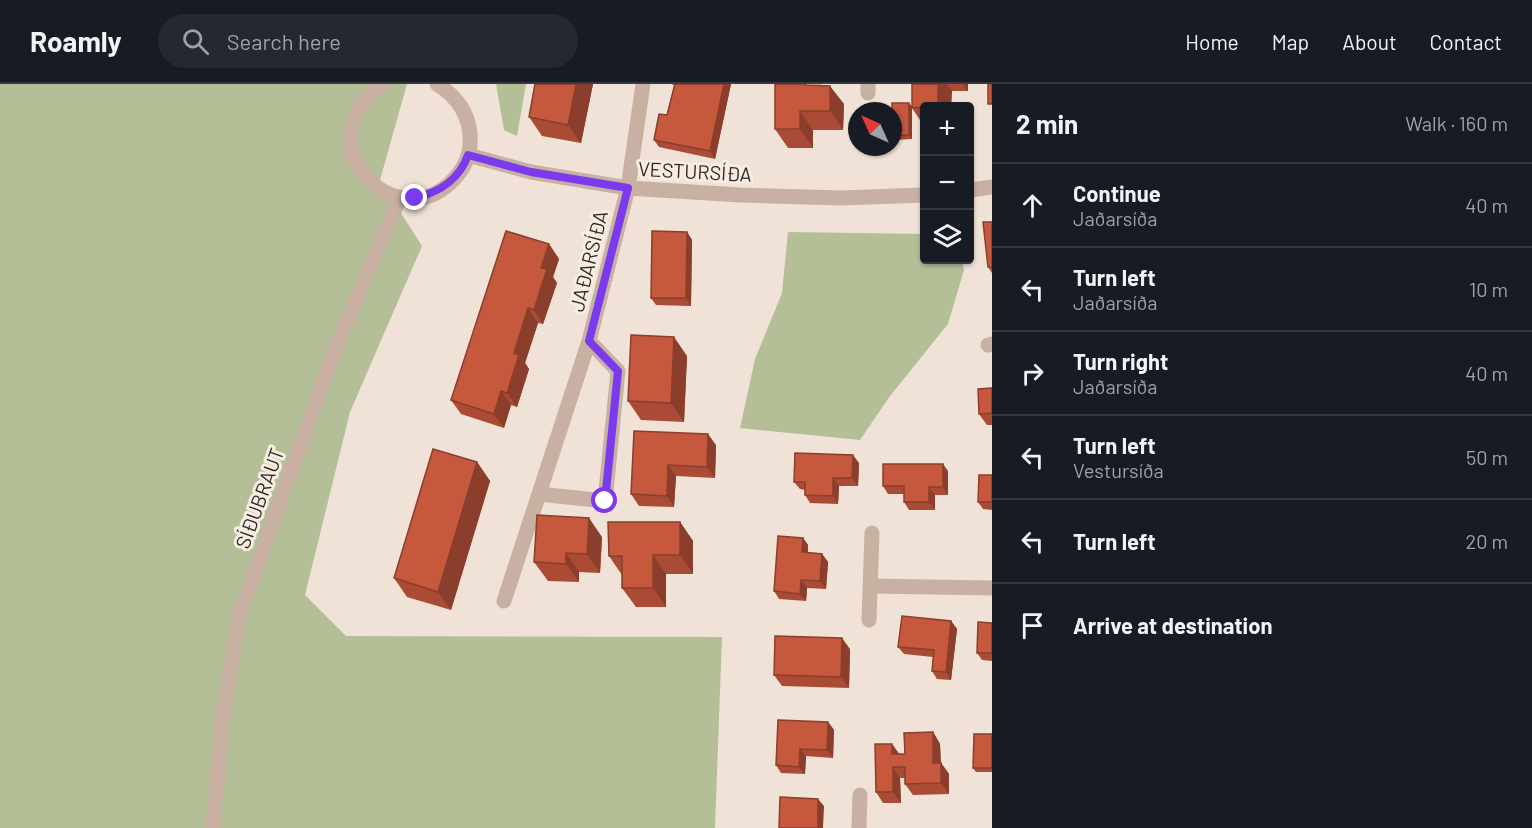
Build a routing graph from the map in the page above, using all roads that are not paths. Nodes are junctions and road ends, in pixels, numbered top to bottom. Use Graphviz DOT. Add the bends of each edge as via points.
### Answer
graph roads {
  1 [pos="383,84"];
  2 [pos="437,84"];
  3 [pos="643,84"];
  4 [pos="468,155"];
  5 [pos="992,187"];
  6 [pos="628,188"];
  7 [pos="974,189"];
  8 [pos="920,195"];
  9 [pos="400,197"];
  10 [pos="589,341"];
  11 [pos="539,494"];
  12 [pos="872,533"];
  13 [pos="871,586"];
  14 [pos="992,588"];
  15 [pos="504,602"];
  16 [pos="869,620"];
  17 [pos="860,795"];
  18 [pos="213,828"];
  19 [pos="859,828"];
  1 -- 9 [label="street" via="357,111 351,128 351,147 368,180 382,191"];
  2 -- 4 [label="street" via="460,103 467,117 471,133"];
  3 -- 6 [label="street, JAÐARSÍÐA"];
  4 -- 6 [label="street, VESTURSÍÐA" via="531,172"];
  4 -- 9 [label="street" via="457,177 445,187 415,198"];
  5 -- 7 [label="street"];
  6 -- 8 [label="street, VESTURSÍÐA" via="841,198"];
  6 -- 10 [label="street, JAÐARSÍÐA"];
  9 -- 18 [label="street, SÍÐUBRAUT" via="334,352 238,616 222,723"];
  10 -- 11 [label="street, JAÐARSÍÐA"];
  10 -- 11 [label="street, JAÐARSÍÐA" via="618,371 605,501"];
  11 -- 15 [label="street, JAÐARSÍÐA"];
  12 -- 13 [label="street"];
  13 -- 14 [label="street"];
  13 -- 16 [label="street"];
  17 -- 19 [label="street"];
}
